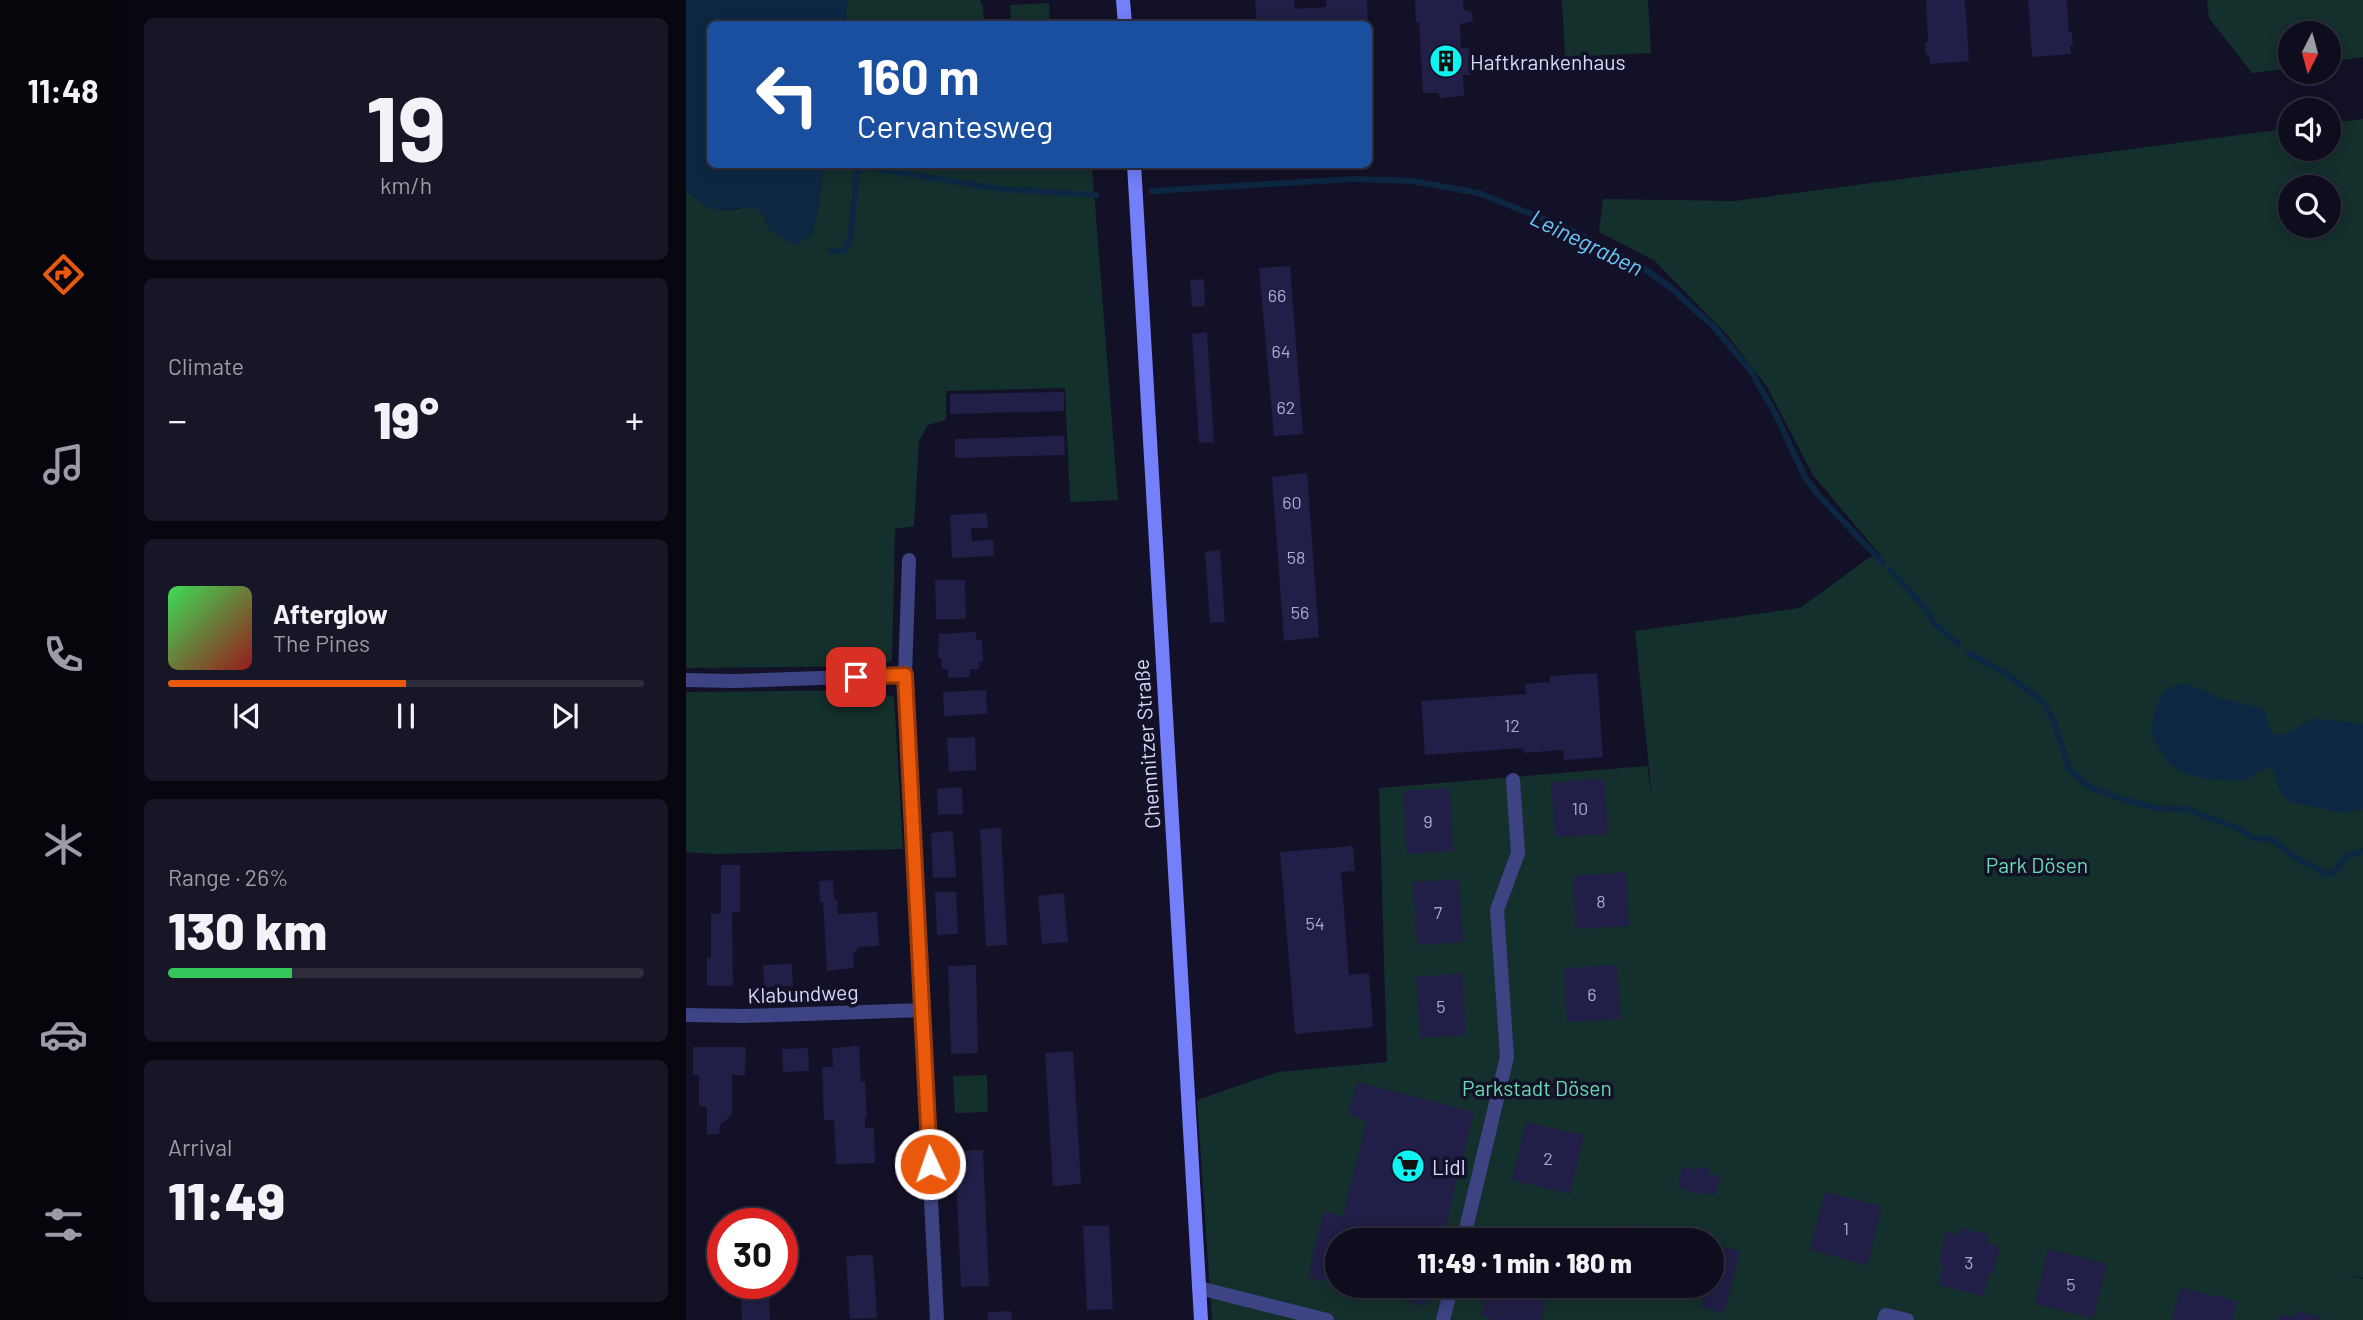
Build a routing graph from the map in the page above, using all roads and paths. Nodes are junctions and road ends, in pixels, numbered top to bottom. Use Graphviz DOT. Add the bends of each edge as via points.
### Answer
graph roads {
  1 [pos="1123,0"];
  2 [pos="1125,21"];
  3 [pos="1134,168"];
  4 [pos="909,560"];
  5 [pos="905,675"];
  6 [pos="686,680"];
  7 [pos="1513,780"];
  8 [pos="922,1010"];
  9 [pos="686,1015"];
  10 [pos="1467,1228"];
  11 [pos="1199,1289"];
  12 [pos="1449,1298"];
  13 [pos="937,1320"];
  14 [pos="1201,1320"];
  15 [pos="1327,1320"];
  16 [pos="1443,1320"];
  17 [pos="1884,1320"];
  18 [pos="1907,1320"];
  1 -- 2 [label="main road"];
  3 -- 11 [label="main road, Chemnitzer Straße"];
  4 -- 5 [label="street"];
  5 -- 6 [label="street"];
  5 -- 8 [label="street"];
  7 -- 10 [label="street" via="1518,853 1497,910 1507,1057"];
  8 -- 9 [label="street, Klabundweg"];
  8 -- 13 [label="street"];
  11 -- 14 [label="main road, Chemnitzer Straße"];
  11 -- 15 [label="street"];
  12 -- 16 [label="street"];
  17 -- 18 [label="street" via="1886,1315"];
}
